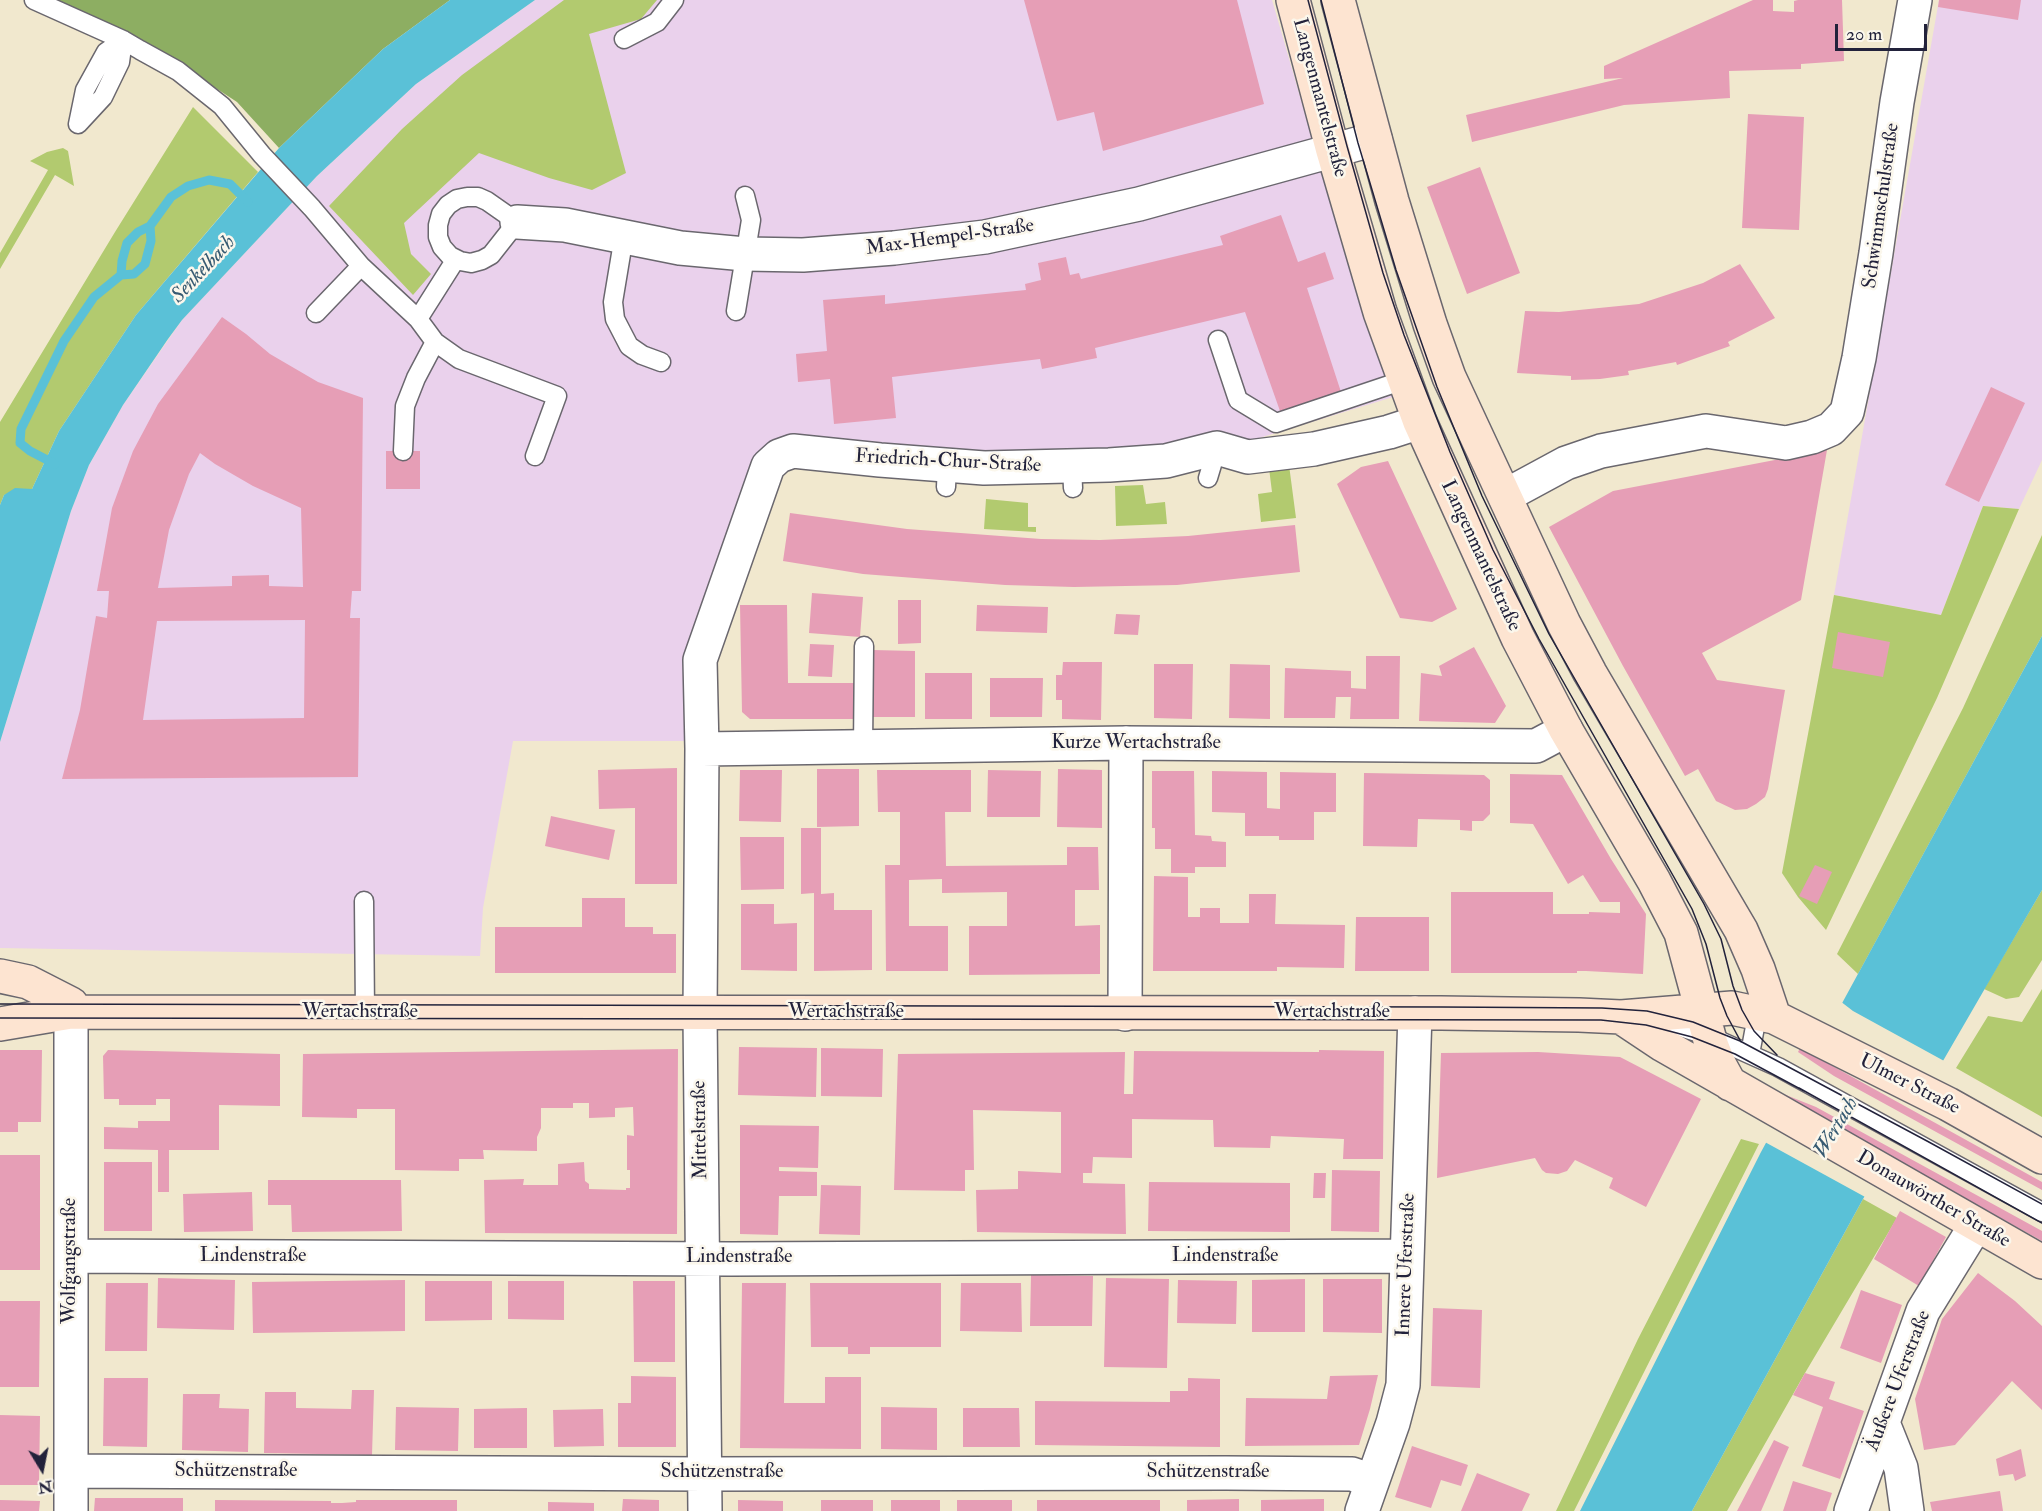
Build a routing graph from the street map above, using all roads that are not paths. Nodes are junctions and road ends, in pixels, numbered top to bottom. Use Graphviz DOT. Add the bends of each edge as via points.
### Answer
graph roads {
  1 [pos="34,0"];
  2 [pos="674,0"];
  3 [pos="1293,0"];
  4 [pos="1338,0"];
  5 [pos="1915,0"];
  6 [pos="624,39"];
  7 [pos="1375,139"];
  8 [pos="1332,151"];
  9 [pos="745,196"];
  10 [pos="517,222"];
  11 [pos="624,236"];
  12 [pos="745,254"];
  13 [pos="456,259"];
  14 [pos="361,266"];
  15 [pos="736,311"];
  16 [pos="316,313"];
  17 [pos="418,319"];
  18 [pos="1218,340"];
  19 [pos="435,342"];
  20 [pos="661,362"];
  21 [pos="1404,380"];
  22 [pos="1420,422"];
  23 [pos="404,451"];
  24 [pos="535,456"];
  25 [pos="1504,496"];
  26 [pos="864,646"];
  27 [pos="1566,730"];
  28 [pos="1126,743"];
  29 [pos="863,748"];
  30 [pos="702,749"];
  31 [pos="364,901"];
  32 [pos="0,976"];
  33 [pos="1765,1005"];
  34 [pos="72,1012"];
  35 [pos="0,1013"];
  36 [pos="365,1013"];
  37 [pos="1415,1013"];
  38 [pos="700,1014"];
  39 [pos="1125,1014"];
  40 [pos="1621,1017"];
  41 [pos="0,1023"];
  42 [pos="1705,1023"];
  43 [pos="1750,1054"];
  44 [pos="1730,1084"];
  45 [pos="2042,1157"];
  46 [pos="2042,1212"];
  47 [pos="1976,1225"];
  48 [pos="71,1256"];
  49 [pos="1407,1256"];
  50 [pos="702,1258"];
  51 [pos="2042,1262"];
  52 [pos="1883,1423"];
  53 [pos="71,1472"];
  54 [pos="705,1474"];
  55 [pos="1367,1496"];
  56 [pos="71,1511"];
  57 [pos="705,1511"];
  58 [pos="1851,1511"];
  59 [pos="1907,1511"];
  1 -- 14 [label="lane" via="123,40 178,71 222,106"];
  2 -- 6 [label="lane" via="657,22"];
  3 -- 8 [label="main road, Langenmantelstraße"];
  4 -- 7 [label="main road"];
  5 -- 25 [label="street, Schwimmschulstraße" via="1859,358 1847,412 1831,429 1786,443 1706,431 1601,451 1566,463"];
  7 -- 8 [label="street, Max-Hempel-Straße"];
  7 -- 25 [label="main road" via="1449,377"];
  8 -- 12 [label="street, Max-Hempel-Straße" via="1139,204 986,237 803,255"];
  8 -- 21 [label="main road, Langenmantelstraße"];
  9 -- 12 [label="lane" via="751,220"];
  10 -- 11 [label="street, Max-Hempel-Straße" via="565,225"];
  10 -- 13 [label="lane" via="491,255 471,263"];
  10 -- 13 [label="lane" via="478,197 457,199 441,214 438,225 442,247"];
  11 -- 12 [label="street, Max-Hempel-Straße" via="680,248"];
  11 -- 20 [label="lane" via="613,302 615,319 629,346"];
  12 -- 15 [label="lane"];
  13 -- 17 [label="lane"];
  14 -- 16 [label="lane"];
  14 -- 17 [label="lane"];
  17 -- 19 [label="lane"];
  18 -- 21 [label="lane" via="1238,400 1276,423"];
  19 -- 23 [label="lane" via="405,406"];
  19 -- 24 [label="lane" via="459,359 557,396"];
  21 -- 22 [label="main road, Langenmantelstraße"];
  22 -- 27 [label="main road, Langenmantelstraße" via="1518,638"];
  22 -- 30 [label="street, Friedrich-Chur-Straße" via="1314,449 1213,463 1166,461 1073,477 984,468 947,476 793,452 779,456 768,466 700,660"];
  25 -- 33 [label="main road" via="1590,673 1741,930"];
  26 -- 29 [label="lane"];
  27 -- 28 [label="street, Kurze Wertachstraße" via="1536,746"];
  27 -- 42 [label="main road, Langenmantelstraße" via="1681,933"];
  28 -- 29 [label="street, Kurze Wertachstraße"];
  28 -- 39 [label="street"];
  29 -- 30 [label="street, Kurze Wertachstraße"];
  30 -- 38 [label="street, Mittelstraße"];
  31 -- 36 [label="lane"];
  32 -- 34 [label="main road" via="28,982 71,1004"];
  33 -- 42 [label="main road, Wertachstraße" via="1732,1008"];
  33 -- 43 [label="lane"];
  33 -- 45 [label="main road, Ulmer Straße"];
  34 -- 35 [label="lane"];
  34 -- 36 [label="main road, Wertachstraße"];
  34 -- 41 [label="main road, Wertachstraße"];
  34 -- 48 [label="street, Wolfgangstraße"];
  36 -- 38 [label="main road, Wertachstraße"];
  37 -- 39 [label="main road, Wertachstraße"];
  37 -- 40 [label="main road, Wertachstraße"];
  37 -- 49 [label="street, Innere Uferstraße"];
  38 -- 39 [label="main road, Wertachstraße"];
  38 -- 50 [label="street, Mittelstraße"];
  40 -- 42 [label="main road, Wertachstraße"];
  40 -- 44 [label="main road"];
  42 -- 43 [label="lane"];
  42 -- 44 [label="main road, Langenmantelstraße"];
  43 -- 46 [label="lane"];
  44 -- 47 [label="main road, Donauwörther Straße"];
  47 -- 51 [label="main road, Donauwörther Straße"];
  47 -- 52 [label="street, Äußere Uferstraße" via="1923,1311"];
  48 -- 50 [label="street, Lindenstraße"];
  48 -- 53 [label="street, Wolfgangstraße"];
  49 -- 50 [label="street, Lindenstraße"];
  49 -- 55 [label="street, Innere Uferstraße" via="1403,1386"];
  50 -- 54 [label="street, Mittelstraße"];
  52 -- 58 [label="street, Äußere Uferstraße"];
  52 -- 59 [label="street" via="1901,1468"];
  53 -- 54 [label="street, Schützenstraße"];
  53 -- 56 [label="street, Wolfgangstraße"];
  54 -- 55 [label="street, Schützenstraße" via="1352,1474"];
  54 -- 57 [label="street, Mittelstraße"];
}
